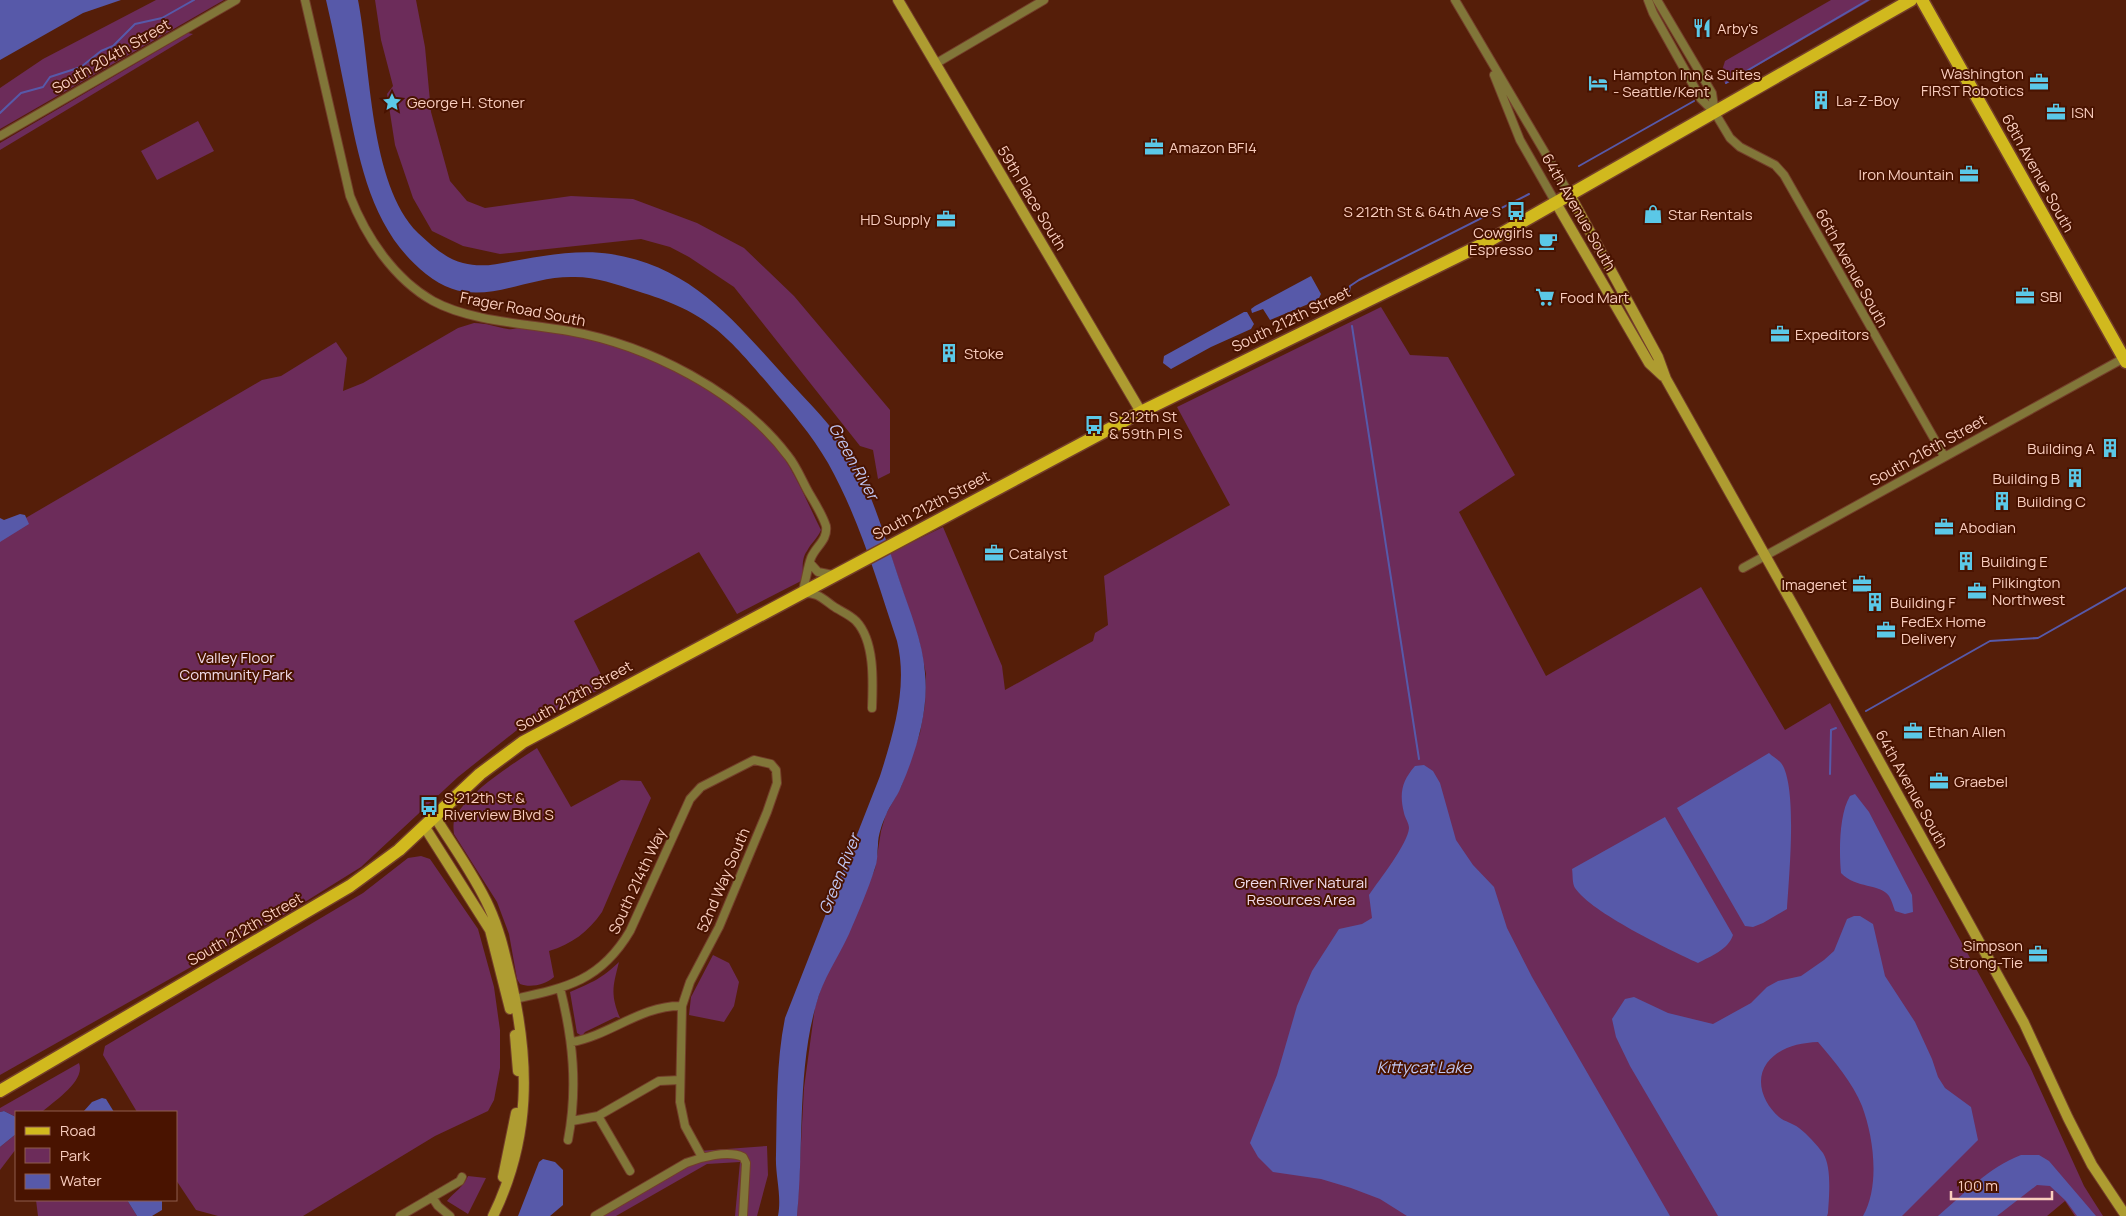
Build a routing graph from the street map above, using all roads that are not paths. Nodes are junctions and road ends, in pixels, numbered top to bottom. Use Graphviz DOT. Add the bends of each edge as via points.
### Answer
graph roads {
  1 [pos="236,0"];
  2 [pos="305,0"];
  3 [pos="898,0"];
  4 [pos="1044,0"];
  5 [pos="1455,0"];
  6 [pos="1648,0"];
  7 [pos="1657,0"];
  8 [pos="1911,0"];
  9 [pos="1922,0"];
  10 [pos="1484,50"];
  11 [pos="935,64"];
  12 [pos="1715,113"];
  13 [pos="0,136"];
  14 [pos="1570,195"];
  15 [pos="1556,203"];
  16 [pos="2125,359"];
  17 [pos="1666,379"];
  18 [pos="1141,412"];
  19 [pos="1944,456"];
  20 [pos="1766,555"];
  21 [pos="810,563"];
  22 [pos="1744,568"];
  23 [pos="834,575"];
  24 [pos="802,593"];
  25 [pos="826,598"];
  26 [pos="872,708"];
  27 [pos="771,764"];
  28 [pos="435,816"];
  29 [pos="424,826"];
  30 [pos="560,988"];
  31 [pos="512,1000"];
  32 [pos="682,1006"];
  33 [pos="572,1042"];
  34 [pos="680,1080"];
  35 [pos="0,1091"];
  36 [pos="598,1116"];
  37 [pos="572,1121"];
  38 [pos="568,1140"];
  39 [pos="702,1157"];
  40 [pos="630,1171"];
  41 [pos="462,1177"];
  42 [pos="432,1197"];
  43 [pos="400,1216"];
  44 [pos="450,1216"];
  45 [pos="486,1216"];
  46 [pos="493,1216"];
  47 [pos="595,1216"];
  48 [pos="743,1216"];
  49 [pos="2126,1216"];
  1 -- 13 [label="street, South 204th Street"];
  2 -- 21 [label="street, Frager Road South" via="350,196 375,244 399,274 416,290 443,306 507,322 572,332 628,348 685,371 727,397 764,429 789,457 824,521 826,534"];
  3 -- 11 [label="street, 59th Place South"];
  4 -- 11 [label="street"];
  5 -- 10 [label="street, 64th Avenue South"];
  6 -- 12 [label="street, 66th Avenue South" via="1701,99"];
  7 -- 12 [label="street, 66th Avenue South" via="1712,93"];
  8 -- 12 [label="main road, South 212th Street"];
  9 -- 16 [label="main road, 68th Avenue South"];
  10 -- 14 [label="street, 64th Avenue South"];
  10 -- 15 [label="street, 64th Avenue South" via="1520,140"];
  11 -- 18 [label="street, 59th Place South"];
  12 -- 14 [label="main road, South 212th Street"];
  12 -- 19 [label="street, 66th Avenue South" via="1735,143 1775,165 1784,175"];
  14 -- 15 [label="main road, South 212th Street"];
  14 -- 17 [label="street, 64th Avenue South" via="1658,357"];
  15 -- 17 [label="street, 64th Avenue South" via="1649,363"];
  15 -- 18 [label="main road, South 212th Street" via="1485,243"];
  16 -- 19 [label="street, South 216th Street"];
  17 -- 20 [label="street, 64th Avenue South"];
  18 -- 23 [label="main road, South 212th Street"];
  19 -- 20 [label="street, South 216th Street"];
  20 -- 22 [label="street, South 216th Street"];
  20 -- 49 [label="street, 64th Avenue South" via="2026,1028 2092,1165"];
  21 -- 23 [label="street" via="818,572"];
  21 -- 24 [label="street, Frager Road South"];
  23 -- 24 [label="main road, South 212th Street"];
  23 -- 25 [label="street" via="827,586"];
  24 -- 25 [label="street"];
  24 -- 28 [label="main road, South 212th Street" via="523,742 487,768"];
  25 -- 26 [label="street" via="831,605 855,620 864,636 872,675"];
  27 -- 30 [label="street, South 214th Way" via="754,760 695,793 620,949 604,966 575,984"];
  27 -- 32 [label="street, 52nd Way South" via="776,770 777,782 768,809"];
  28 -- 29 [label="main road, South 212th Street"];
  28 -- 31 [label="street" via="488,905 504,948"];
  29 -- 31 [label="street" via="490,930"];
  29 -- 35 [label="main road, South 212th Street" via="377,868 350,886"];
  30 -- 31 [label="street, South 214th Way"];
  30 -- 33 [label="street"];
  31 -- 45 [label="street" via="518,1096 515,1122 503,1174"];
  31 -- 46 [label="street" via="524,1049 521,1127 508,1180"];
  32 -- 33 [label="street" via="658,1007 588,1039"];
  32 -- 34 [label="street, 52nd Way South"];
  33 -- 37 [label="street"];
  34 -- 36 [label="street" via="659,1081"];
  34 -- 39 [label="street, 52nd Way South" via="682,1117"];
  36 -- 37 [label="street"];
  36 -- 40 [label="street"];
  37 -- 38 [label="street"];
  39 -- 47 [label="street"];
  39 -- 48 [label="street" via="736,1155 744,1159"];
  41 -- 42 [label="street"];
  42 -- 43 [label="street"];
  42 -- 44 [label="street"];
}
